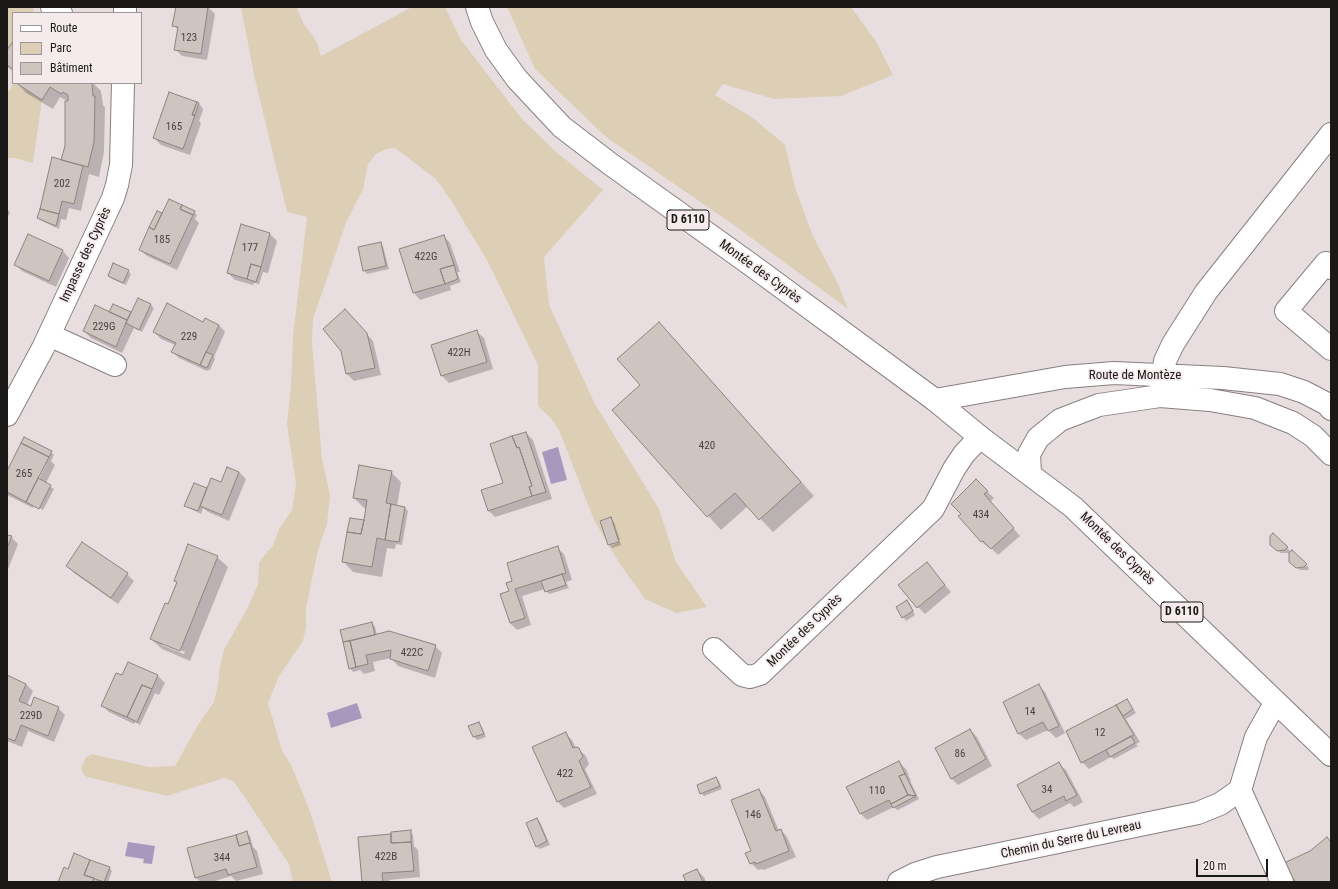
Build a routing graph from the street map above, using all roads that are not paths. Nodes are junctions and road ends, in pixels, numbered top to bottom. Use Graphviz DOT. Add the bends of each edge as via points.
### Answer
graph roads {
  1 [pos="477,7"];
  2 [pos="123,84"];
  3 [pos="1331,134"];
  4 [pos="1329,263"];
  5 [pos="49,335"];
  6 [pos="1331,349"];
  7 [pos="115,364"];
  8 [pos="1161,385"];
  9 [pos="934,400"];
  10 [pos="1331,408"];
  11 [pos="7,415"];
  12 [pos="980,437"];
  13 [pos="1331,454"];
  14 [pos="1030,473"];
  15 [pos="714,649"];
  16 [pos="1275,702"];
  17 [pos="1331,755"];
  18 [pos="1240,790"];
  19 [pos="899,882"];
  20 [pos="1282,882"];
  1 -- 9 [label="street, Montée des Cyprès / D 6110" via="496,50 517,79 562,126"];
  2 -- 5 [label="street, Impasse des Cyprès" via="119,181"];
  3 -- 8 [label="street" via="1206,292 1173,344 1165,361"];
  4 -- 6 [label="street" via="1286,311"];
  5 -- 7 [label="street"];
  5 -- 11 [label="street, Impasse des Cyprès"];
  8 -- 9 [label="street, Route de Montèze" via="1114,373 1065,378"];
  8 -- 10 [label="street, Route de Montèze" via="1223,378 1280,384 1304,392"];
  8 -- 13 [label="street, Route de Montèze" via="1210,400 1255,408 1293,423 1313,436"];
  8 -- 14 [label="street, Route de Montèze" via="1060,420 1038,438 1029,454"];
  9 -- 12 [label="street, Montée des Cyprès / D 6110"];
  12 -- 14 [label="street, Montée des Cyprès / D 6110"];
  12 -- 15 [label="street, Montée des Cyprès" via="954,469 933,509 760,674 750,677 742,675"];
  14 -- 16 [label="street, Montée des Cyprès / D 6110" via="1073,507"];
  16 -- 17 [label="street, Montée des Cyprès / D 6110"];
  16 -- 18 [label="street" via="1256,737"];
  18 -- 19 [label="street, Chemin du Serre du Levreau" via="1220,804 1198,814 936,868"];
  18 -- 20 [label="street"];
}
